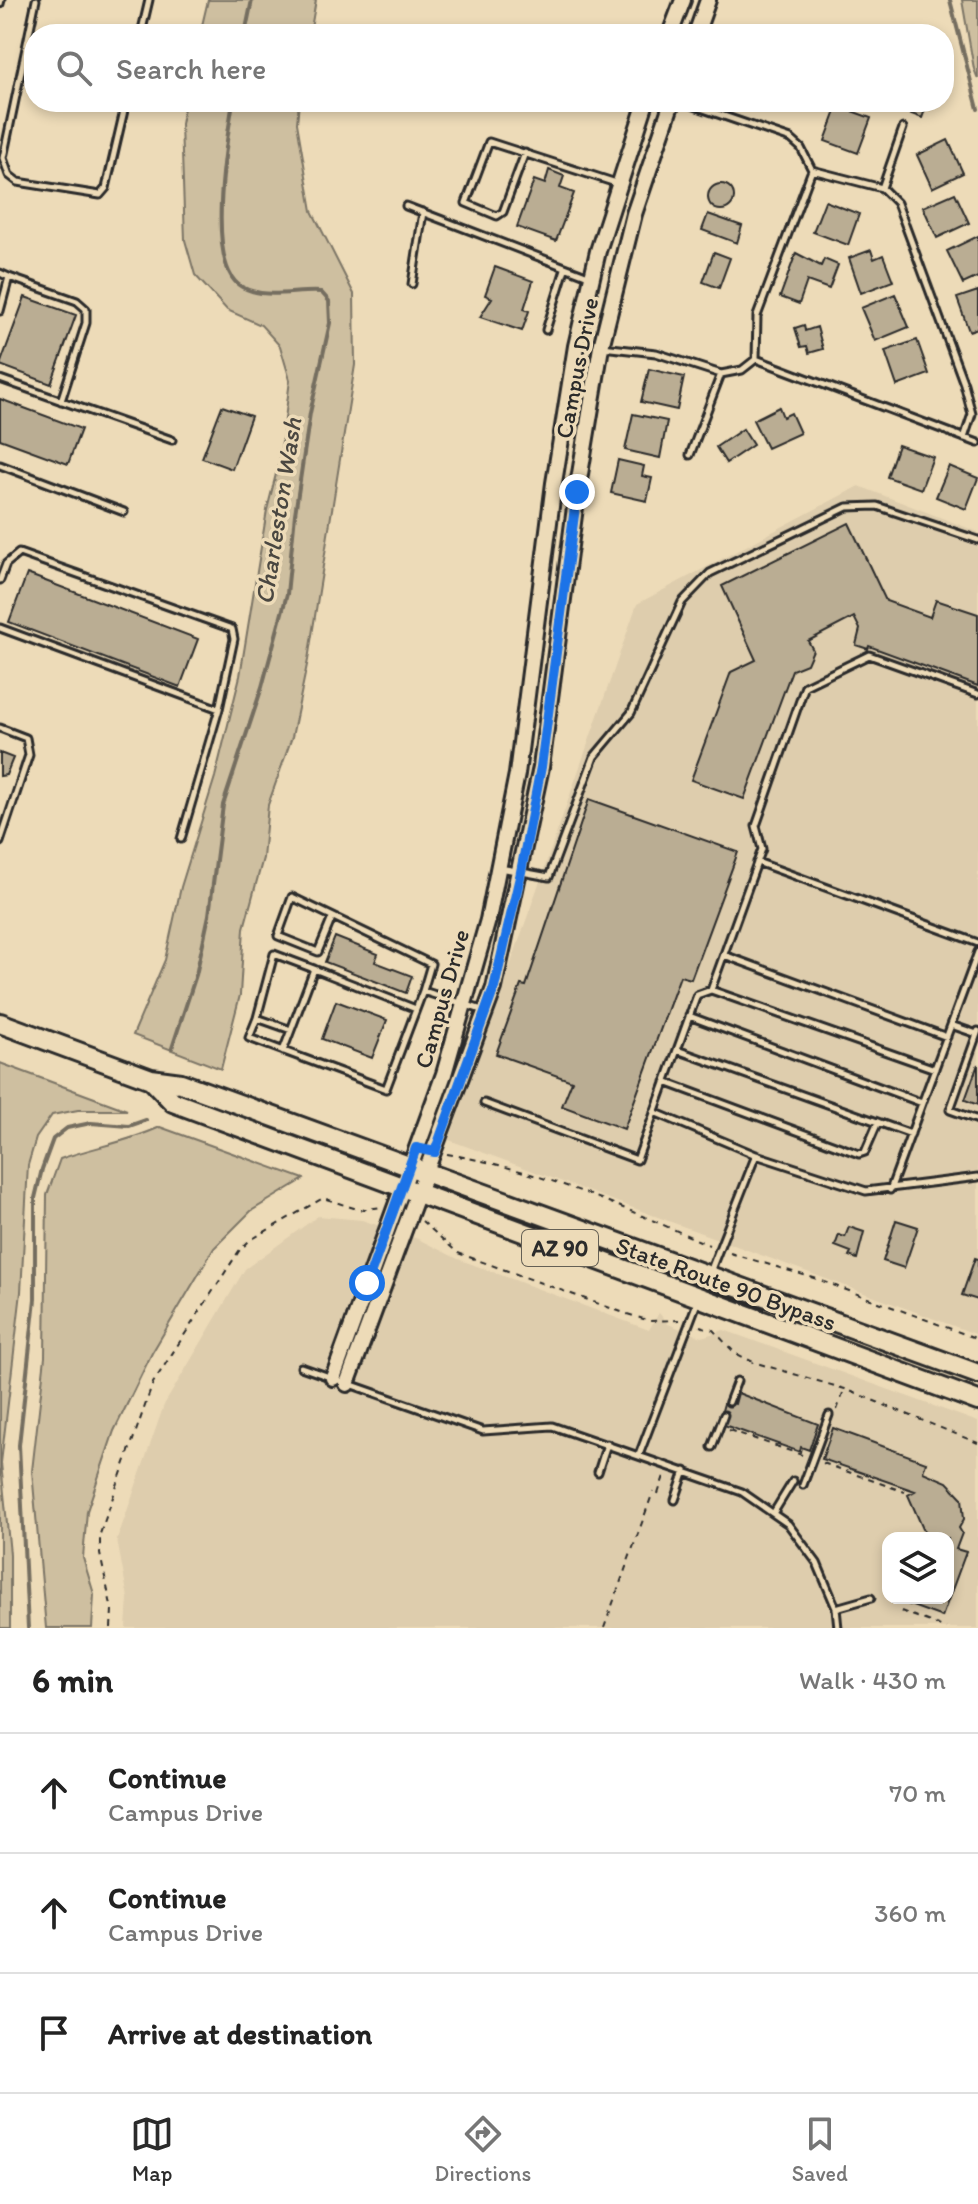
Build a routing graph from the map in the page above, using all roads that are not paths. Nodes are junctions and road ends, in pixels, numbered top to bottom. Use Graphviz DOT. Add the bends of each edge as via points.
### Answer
graph roads {
  1 [pos="36,0"];
  2 [pos="149,0"];
  3 [pos="683,0"];
  4 [pos="708,0"];
  5 [pos="31,24"];
  6 [pos="143,24"];
  7 [pos="674,24"];
  8 [pos="700,24"];
  9 [pos="24,57"];
  10 [pos="124,112"];
  11 [pos="643,112"];
  12 [pos="669,112"];
  13 [pos="712,112"];
  14 [pos="903,128"];
  15 [pos="525,153"];
  16 [pos="812,170"];
  17 [pos="619,184"];
  18 [pos="882,188"];
  19 [pos="406,206"];
  20 [pos="423,212"];
  21 [pos="565,269"];
  22 [pos="0,273"];
  23 [pos="9,277"];
  24 [pos="592,277"];
  25 [pos="412,284"];
  26 [pos="0,311"];
  27 [pos="546,330"];
  28 [pos="601,347"];
  29 [pos="756,359"];
  30 [pos="721,374"];
  31 [pos="0,379"];
  32 [pos="61,401"];
  33 [pos="964,438"];
  34 [pos="172,440"];
  35 [pos="978,443"];
  36 [pos="690,455"];
  37 [pos="0,465"];
  38 [pos="124,512"];
  39 [pos="978,540"];
  40 [pos="0,580"];
  41 [pos="0,628"];
  42 [pos="978,694"];
  43 [pos="219,709"];
  44 [pos="0,728"];
  45 [pos="181,839"];
  46 [pos="0,842"];
  47 [pos="757,862"];
  48 [pos="499,868"];
  49 [pos="521,872"];
  50 [pos="332,918"];
  51 [pos="978,943"];
  52 [pos="978,952"];
  53 [pos="724,955"];
  54 [pos="314,969"];
  55 [pos="711,990"];
  56 [pos="423,991"];
  57 [pos="465,1005"];
  58 [pos="416,1009"];
  59 [pos="486,1012"];
  60 [pos="689,1016"];
  61 [pos="257,1018"];
  62 [pos="0,1023"];
  63 [pos="951,1025"];
  64 [pos="291,1030"];
  65 [pos="978,1033"];
  66 [pos="947,1037"];
  67 [pos="677,1050"];
  68 [pos="283,1051"];
  69 [pos="935,1069"];
  70 [pos="151,1079"];
  71 [pos="665,1082"];
  72 [pos="484,1103"];
  73 [pos="922,1103"];
  74 [pos="654,1112"];
  75 [pos="978,1120"];
  76 [pos="878,1122"];
  77 [pos="911,1134"];
  78 [pos="756,1155"];
  79 [pos="417,1170"];
  80 [pos="978,1177"];
  81 [pos="890,1190"];
  82 [pos="409,1192"];
  83 [pos="709,1276"];
  84 [pos="698,1300"];
  85 [pos="301,1367"];
  86 [pos="978,1374"];
  87 [pos="340,1381"];
  88 [pos="737,1381"];
  89 [pos="978,1401"];
  90 [pos="729,1402"];
  91 [pos="724,1415"];
  92 [pos="829,1415"];
  93 [pos="607,1444"];
  94 [pos="712,1447"];
  95 [pos="639,1455"];
  96 [pos="685,1471"];
  97 [pos="598,1472"];
  98 [pos="793,1481"];
  99 [pos="803,1485"];
  100 [pos="675,1500"];
  101 [pos="774,1512"];
  102 [pos="871,1598"];
  103 [pos="836,1608"];
  104 [pos="838,1628"];
  1 -- 5 [label="lane"];
  2 -- 6 [label="lane"];
  3 -- 7 [label="street"];
  4 -- 8 [label="street"];
  9 -- 10 [label="lane" via="3,158 18,182 100,195"];
  11 -- 17 [label="street, Campus Drive"];
  12 -- 28 [label="street, Campus Drive" via="634,214"];
  13 -- 16 [label="lane" via="791,139"];
  14 -- 18 [label="lane"];
  15 -- 15 [label="lane" via="503,212 497,216 466,203 489,142"];
  15 -- 17 [label="lane"];
  16 -- 18 [label="lane"];
  16 -- 29 [label="lane" via="757,316"];
  17 -- 24 [label="street, Campus Drive"];
  18 -- 33 [label="lane" via="897,203 964,384 972,414"];
  19 -- 20 [label="lane"];
  20 -- 21 [label="lane"];
  20 -- 25 [label="lane"];
  21 -- 24 [label="lane"];
  21 -- 27 [label="lane"];
  22 -- 23 [label="lane"];
  23 -- 26 [label="lane"];
  23 -- 32 [label="lane" via="86,309"];
  24 -- 48 [label="street, Campus Drive" via="564,411 517,774"];
  28 -- 30 [label="lane" via="656,353"];
  28 -- 49 [label="street, Campus Drive"];
  29 -- 30 [label="lane" via="742,370"];
  29 -- 33 [label="lane"];
  30 -- 36 [label="lane"];
  31 -- 32 [label="lane"];
  32 -- 34 [label="lane"];
  33 -- 35 [label="lane"];
  37 -- 38 [label="lane"];
  39 -- 49 [label="lane" via="863,505 847,507 710,573 682,602 631,713 594,757 549,877"];
  40 -- 43 [label="lane" via="6,564 19,553 232,629"];
  41 -- 43 [label="lane"];
  42 -- 47 [label="lane" via="869,655 805,686 756,826 762,849"];
  43 -- 45 [label="lane"];
  44 -- 46 [label="lane" via="26,738 29,755"];
  47 -- 51 [label="lane"];
  47 -- 53 [label="lane"];
  48 -- 49 [label="lane"];
  48 -- 57 [label="street, Campus Drive"];
  49 -- 59 [label="street, Campus Drive"];
  50 -- 50 [label="lane" via="292,897 278,936 318,952"];
  50 -- 56 [label="lane" via="431,964"];
  52 -- 63 [label="lane"];
  53 -- 55 [label="lane"];
  53 -- 66 [label="lane"];
  54 -- 58 [label="lane"];
  54 -- 61 [label="lane" via="274,954"];
  54 -- 64 [label="lane"];
  55 -- 60 [label="lane" via="697,995"];
  55 -- 69 [label="lane"];
  56 -- 57 [label="lane"];
  56 -- 58 [label="lane"];
  57 -- 59 [label="lane"];
  57 -- 79 [label="street, Campus Drive"];
  58 -- 68 [label="lane" via="386,1089"];
  59 -- 79 [label="street, Campus Drive" via="435,1152"];
  60 -- 67 [label="lane"];
  60 -- 73 [label="lane"];
  61 -- 64 [label="lane"];
  61 -- 68 [label="lane" via="249,1038"];
  62 -- 70 [label="highway, State Route 90 Bypass / AZ 90"];
  63 -- 65 [label="lane"];
  63 -- 66 [label="lane"];
  64 -- 68 [label="lane"];
  65 -- 75 [label="lane" via="950,1110"];
  66 -- 69 [label="lane"];
  67 -- 71 [label="lane"];
  67 -- 76 [label="lane"];
  69 -- 73 [label="lane"];
  70 -- 79 [label="highway, State Route 90 Bypass / AZ 90" via="181,1083"];
  70 -- 82 [label="highway, State Route 90 Bypass / AZ 90" via="173,1102"];
  71 -- 74 [label="lane"];
  71 -- 76 [label="lane" via="859,1154 865,1152"];
  72 -- 74 [label="lane" via="637,1160"];
  73 -- 77 [label="lane"];
  74 -- 78 [label="lane"];
  76 -- 77 [label="lane"];
  77 -- 81 [label="lane"];
  78 -- 81 [label="lane" via="866,1191"];
  78 -- 83 [label="lane"];
  79 -- 82 [label="street, Campus Drive"];
  79 -- 83 [label="highway, State Route 90 Bypass / AZ 90"];
  80 -- 81 [label="lane"];
  82 -- 84 [label="highway, State Route 90 Bypass / AZ 90"];
  82 -- 87 [label="street, Campus Drive"];
  82 -- 87 [label="street, Campus Drive" via="394,1209"];
  83 -- 86 [label="highway, State Route 90 Bypass / AZ 90"];
  84 -- 89 [label="highway, State Route 90 Bypass / AZ 90"];
  84 -- 95 [label="lane"];
  85 -- 87 [label="lane"];
  87 -- 93 [label="lane" via="483,1431 552,1426"];
  88 -- 90 [label="lane"];
  91 -- 94 [label="lane"];
  92 -- 99 [label="lane"];
  93 -- 95 [label="lane"];
  93 -- 97 [label="lane"];
  95 -- 96 [label="lane"];
  96 -- 100 [label="lane"];
  96 -- 101 [label="lane" via="742,1492"];
  98 -- 101 [label="lane"];
  101 -- 103 [label="lane" via="817,1563"];
  102 -- 103 [label="lane"];
  103 -- 104 [label="lane"];
}
